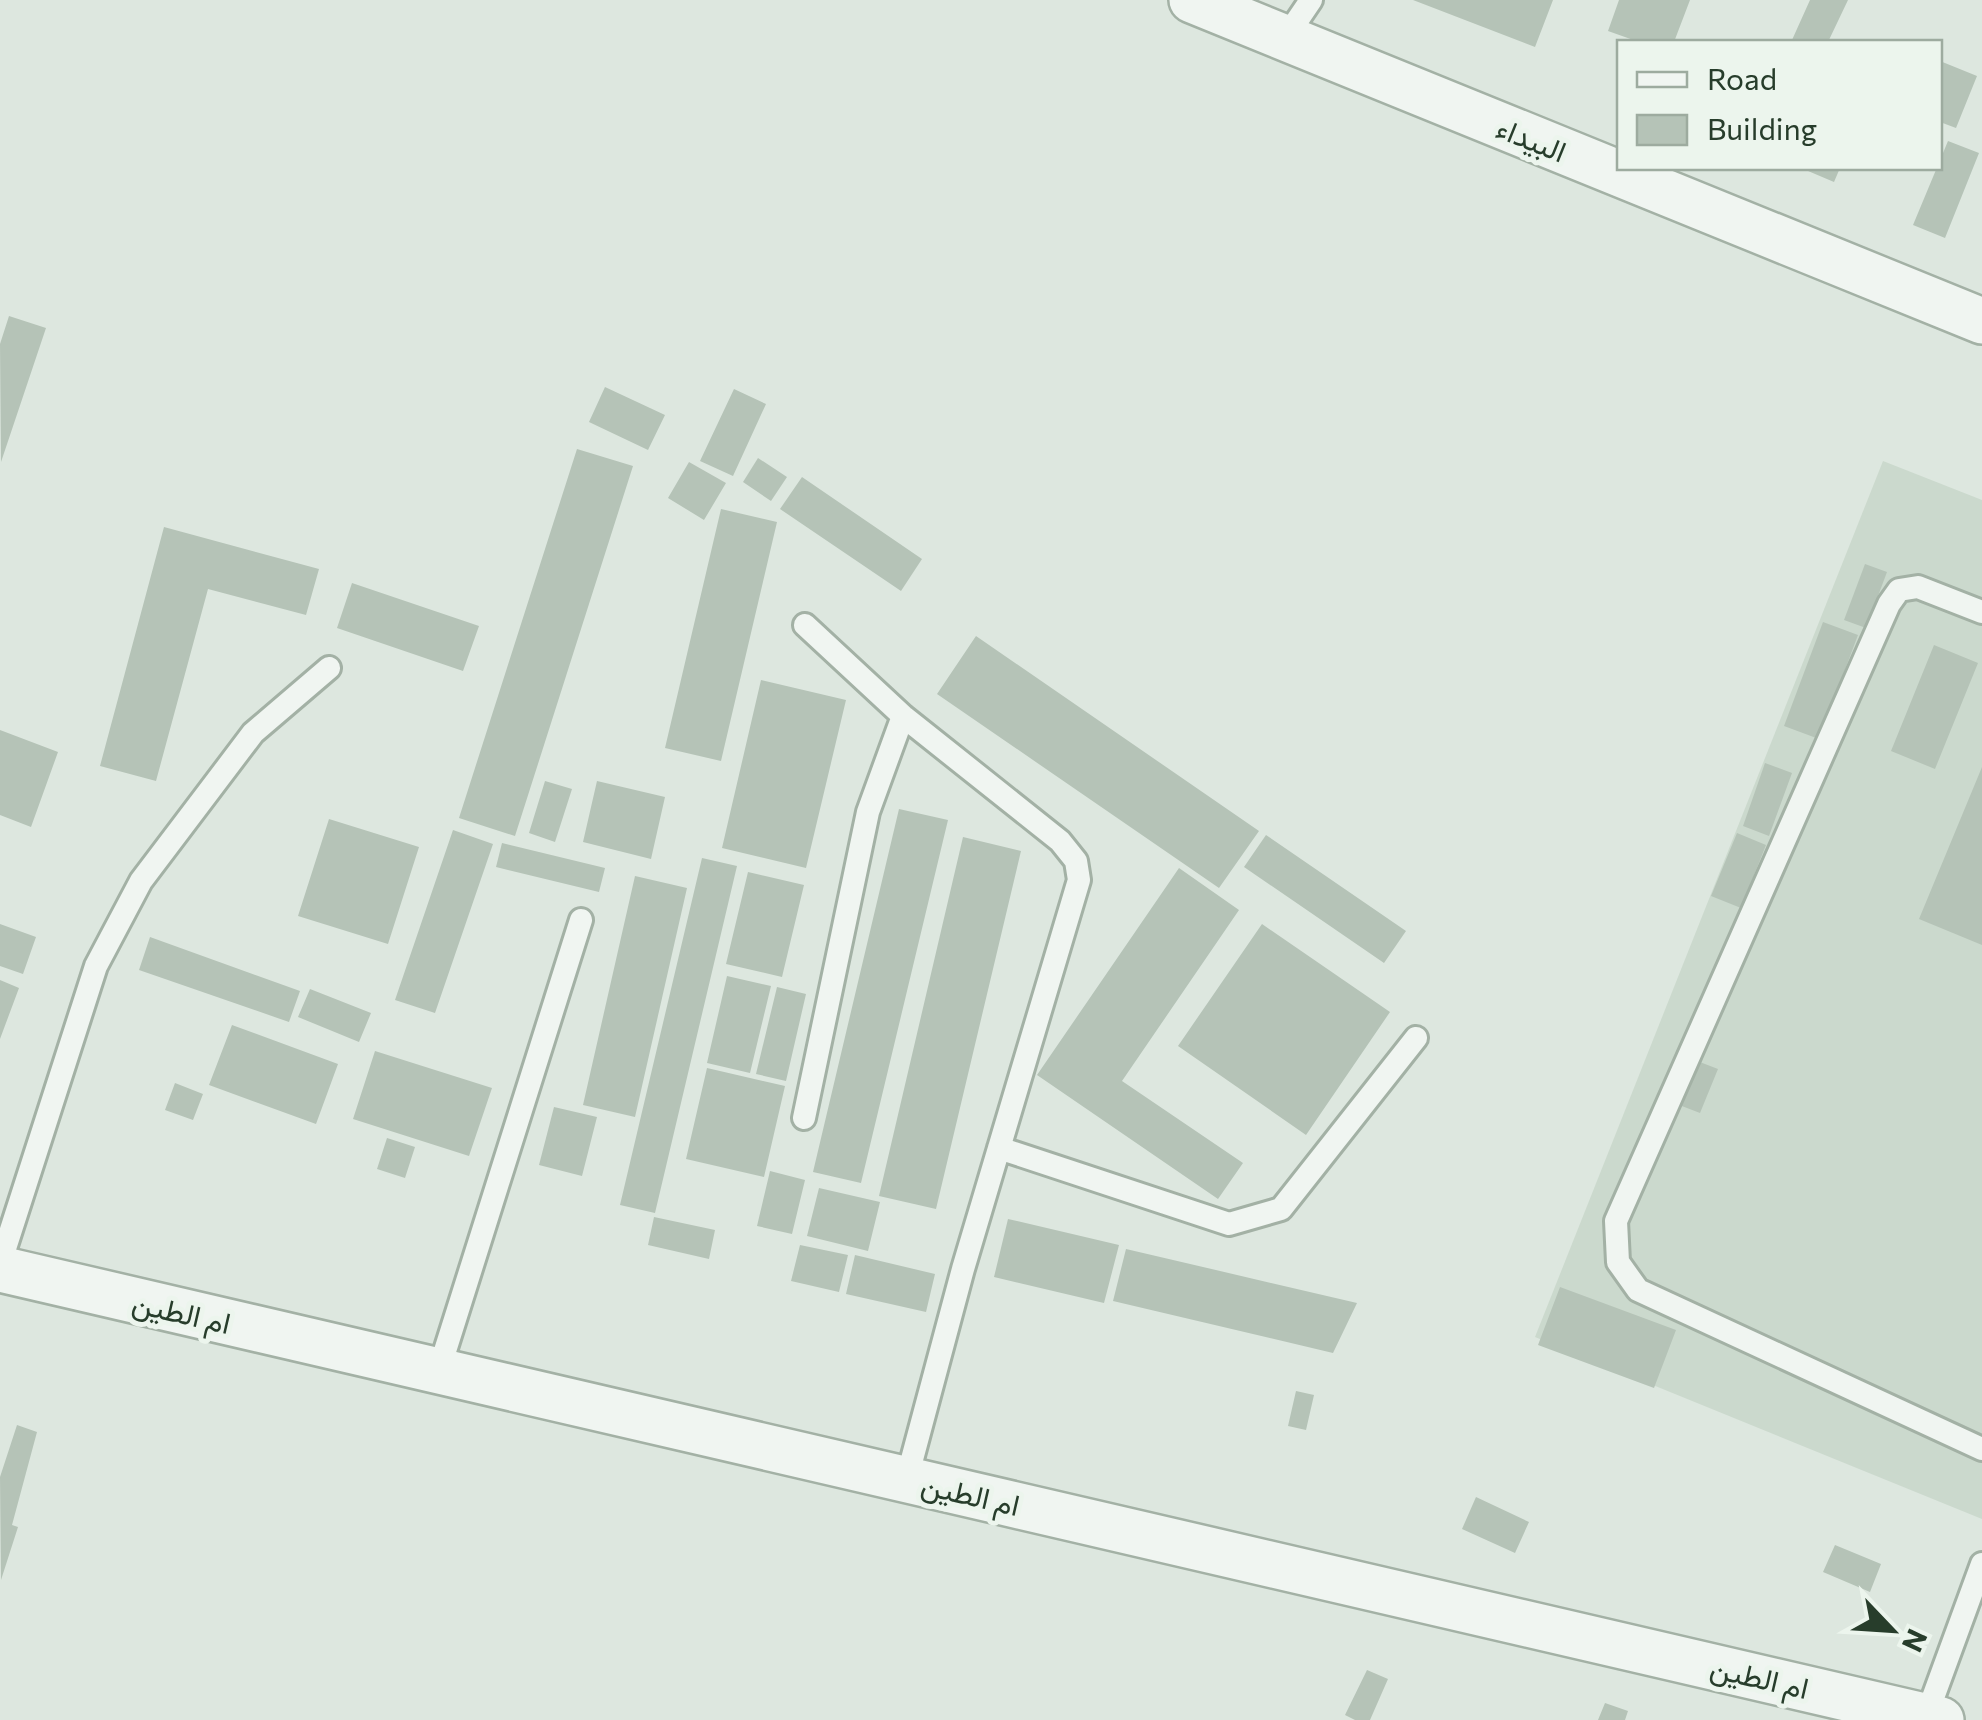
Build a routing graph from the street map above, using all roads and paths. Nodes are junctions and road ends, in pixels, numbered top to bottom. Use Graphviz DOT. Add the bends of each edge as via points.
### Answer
graph roads {
  1 [pos="1192,0"];
  2 [pos="1312,0"];
  3 [pos="1286,37"];
  4 [pos="1982,322"];
  5 [pos="1982,612"];
  6 [pos="805,625"];
  7 [pos="329,668"];
  8 [pos="902,716"];
  9 [pos="581,920"];
  10 [pos="1416,1038"];
  11 [pos="804,1118"];
  12 [pos="999,1148"];
  13 [pos="0,1266"];
  14 [pos="439,1370"];
  15 [pos="1982,1449"];
  16 [pos="907,1478"];
  17 [pos="1982,1564"];
  18 [pos="1971,1633"];
  19 [pos="1934,1717"];
  1 -- 3 [label="street, البيداء"];
  2 -- 3 [label="lane"];
  3 -- 4 [label="street, البيداء"];
  5 -- 15 [label="lane" via="1918,586 1900,590 1889,604 1616,1221 1618,1262 1638,1290"];
  6 -- 8 [label="lane"];
  7 -- 13 [label="lane" via="254,733 140,880 96,966"];
  8 -- 11 [label="lane" via="868,812"];
  8 -- 12 [label="lane" via="1076,861 1078,880"];
  9 -- 14 [label="lane"];
  10 -- 12 [label="lane" via="1280,1209 1257,1220 1229,1224 1194,1216"];
  12 -- 16 [label="lane"];
  13 -- 14 [label="street, ام الطين"];
  14 -- 16 [label="street, ام الطين"];
  16 -- 19 [label="street, ام الطين"];
  17 -- 18 [label="lane"];
  18 -- 19 [label="lane"];
}
